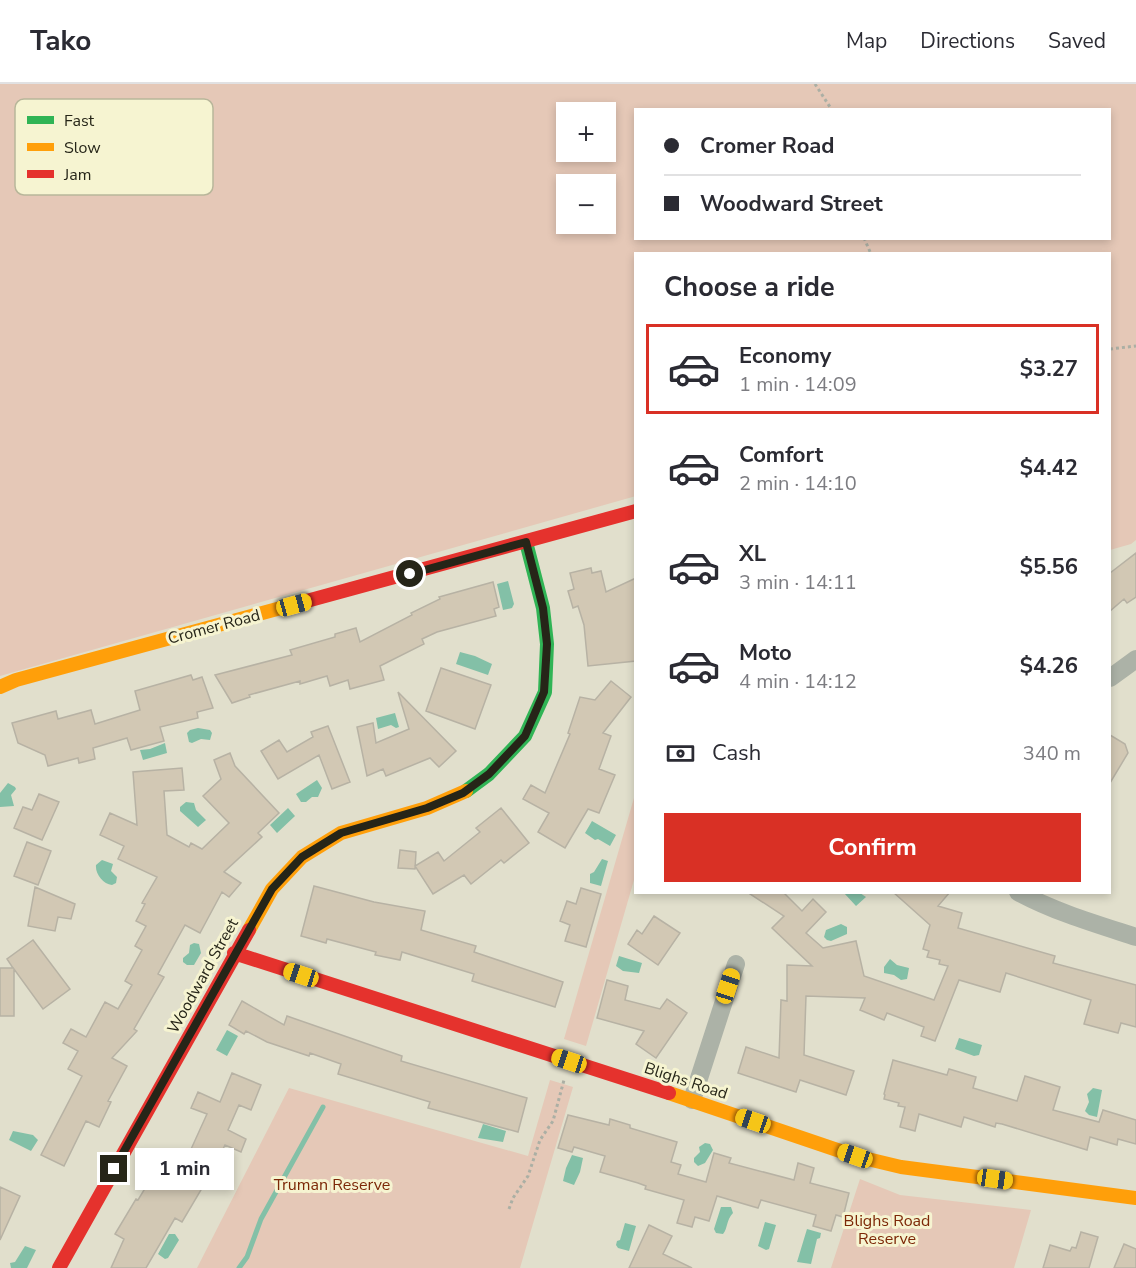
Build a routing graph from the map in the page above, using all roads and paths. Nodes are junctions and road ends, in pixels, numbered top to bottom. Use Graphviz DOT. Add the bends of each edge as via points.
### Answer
graph roads {
  1 [pos="815,84"];
  2 [pos="831,108"];
  3 [pos="1136,346"];
  4 [pos="1111,349"];
  5 [pos="634,513"];
  6 [pos="526,542"];
  7 [pos="1136,659"];
  8 [pos="1111,677"];
  9 [pos="0,687"];
  10 [pos="1022,894"];
  11 [pos="1136,937"];
  12 [pos="234,953"];
  13 [pos="736,964"];
  14 [pos="569,1061"];
  15 [pos="692,1100"];
  16 [pos="1136,1198"];
  17 [pos="509,1209"];
  18 [pos="59,1268"];
  1 -- 2 [label="path"];
  3 -- 4 [label="path"];
  5 -- 6 [label="street, Cromer Road"];
  6 -- 9 [label="street, Cromer Road"];
  6 -- 12 [label="street, Woodward Street" via="543,608 547,644 544,692 525,736 489,774 463,793 427,808 341,833 302,857 272,889"];
  7 -- 8 [label="street"];
  10 -- 11 [label="street"];
  12 -- 14 [label="street, Blighs Road"];
  12 -- 18 [label="street, Woodward Street"];
  13 -- 15 [label="street"];
  14 -- 15 [label="street, Blighs Road"];
  14 -- 17 [label="path" via="553,1121 540,1140 528,1176"];
  15 -- 16 [label="street, Blighs Road" via="855,1156 901,1167"];
}
